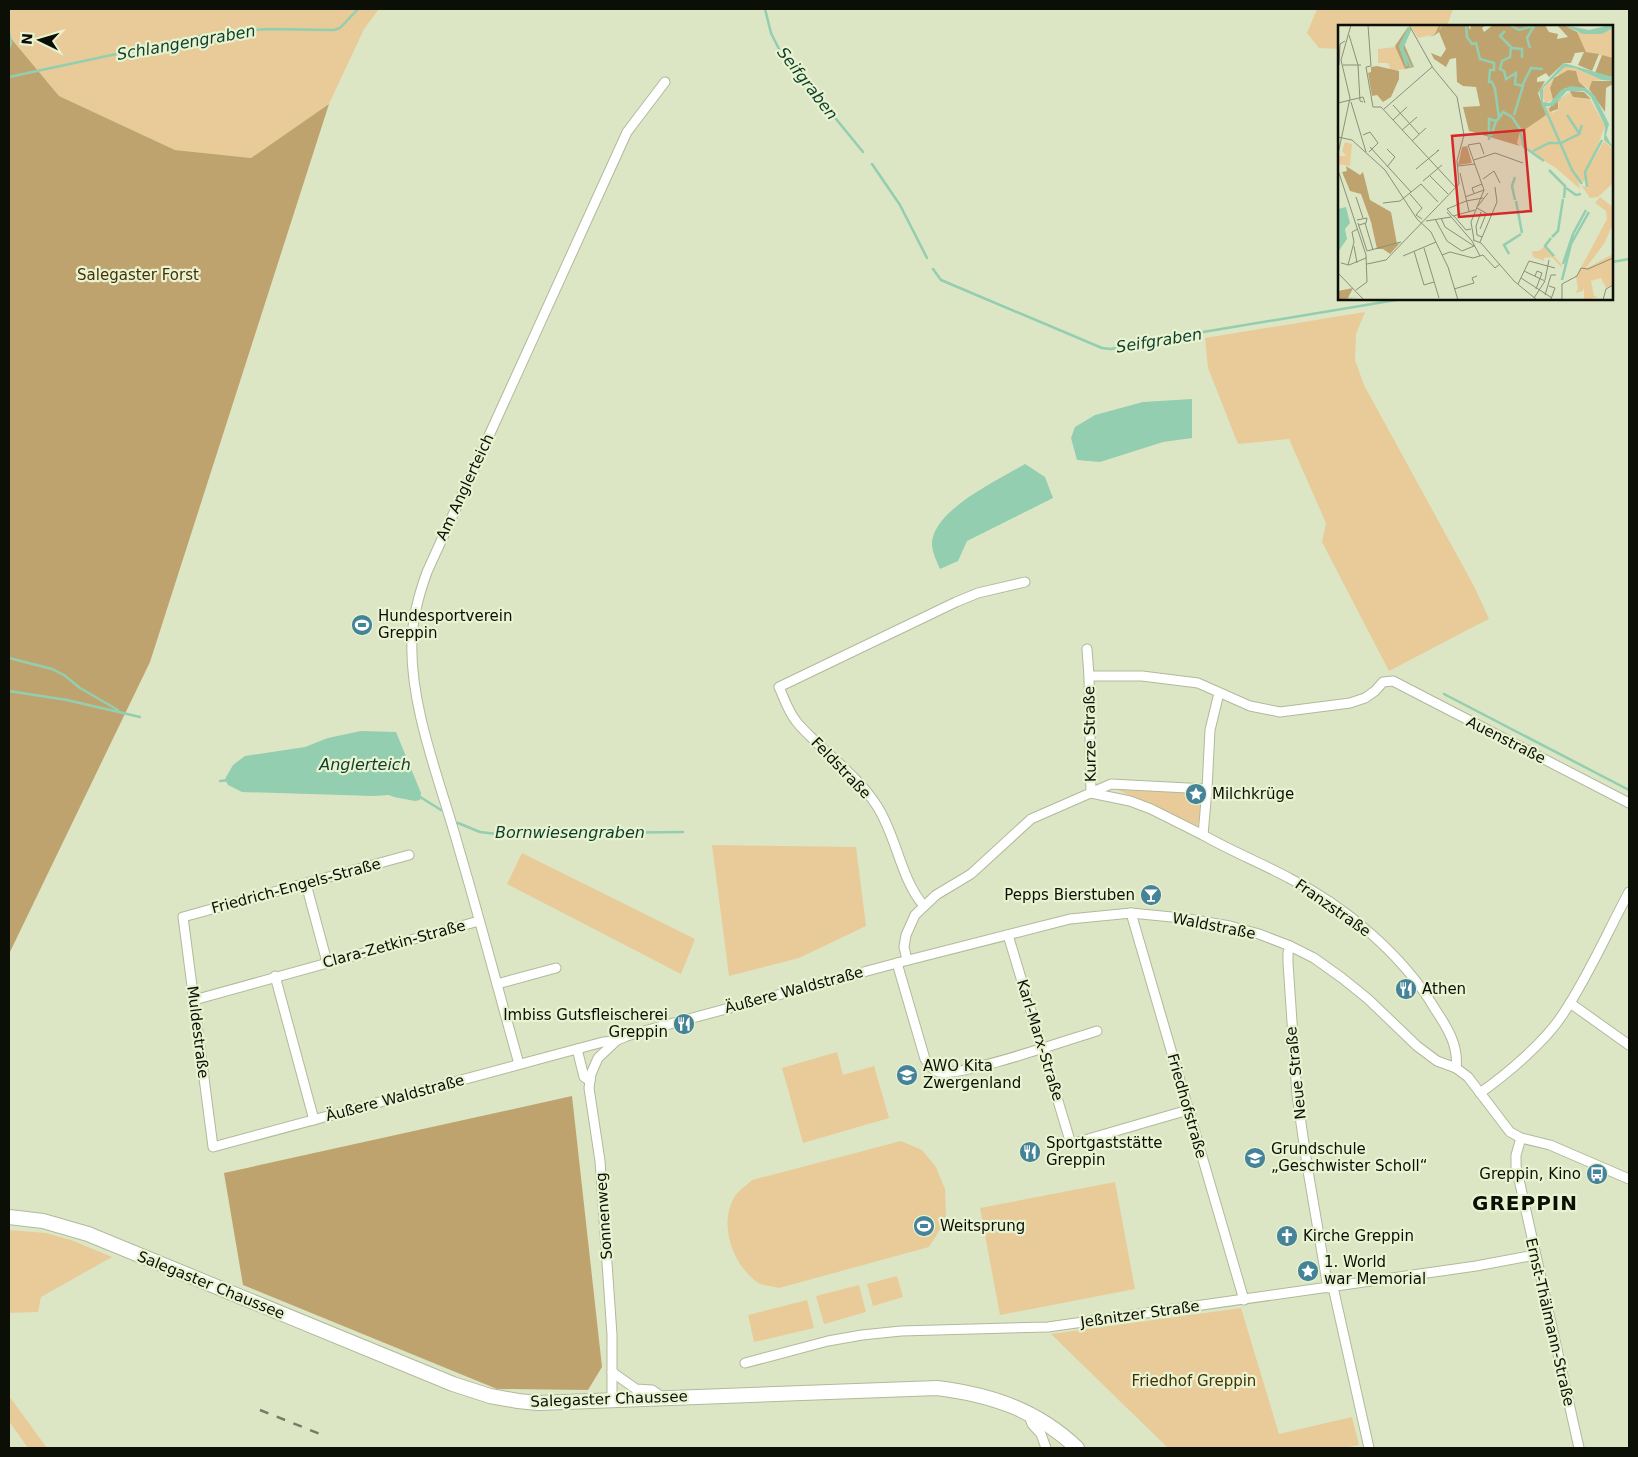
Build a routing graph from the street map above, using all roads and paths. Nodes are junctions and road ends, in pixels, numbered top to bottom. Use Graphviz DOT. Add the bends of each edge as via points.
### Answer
graph roads {
  1 [pos="665,82"];
  2 [pos="1025,582"];
  3 [pos="1087,649"];
  4 [pos="1089,676"];
  5 [pos="1383,682"];
  6 [pos="1220,693"];
  7 [pos="1207,789"];
  8 [pos="1092,793"];
  9 [pos="1629,803"];
  10 [pos="1204,835"];
  11 [pos="409,855"];
  12 [pos="306,884"];
  13 [pos="1629,892"];
  14 [pos="924,906"];
  15 [pos="1625,909"];
  16 [pos="1131,913"];
  17 [pos="183,917"];
  18 [pos="479,920"];
  19 [pos="1008,935"];
  20 [pos="1290,946"];
  21 [pos="907,960"];
  22 [pos="326,962"];
  23 [pos="897,963"];
  24 [pos="556,968"];
  25 [pos="275,976"];
  26 [pos="496,984"];
  27 [pos="194,1000"];
  28 [pos="1570,1003"];
  29 [pos="1097,1031"];
  30 [pos="615,1041"];
  31 [pos="1629,1045"];
  32 [pos="1042,1047"];
  33 [pos="577,1049"];
  34 [pos="519,1064"];
  35 [pos="1456,1068"];
  36 [pos="590,1081"];
  37 [pos="1480,1093"];
  38 [pos="1188,1110"];
  39 [pos="314,1120"];
  40 [pos="1521,1138"];
  41 [pos="213,1146"];
  42 [pos="1629,1179"];
  43 [pos="9,1217"];
  44 [pos="1535,1255"];
  45 [pos="1331,1287"];
  46 [pos="1244,1300"];
  47 [pos="746,1363"];
  48 [pos="612,1372"];
  49 [pos="662,1397"];
  50 [pos="612,1400"];
  51 [pos="1028,1412"];
  52 [pos="1075,1447"];
  53 [pos="1046,1448"];
  54 [pos="1369,1448"];
  55 [pos="1579,1448"];
  1 -- 18 [label="street, Am Anglerteich" via="627,132 436,551 416,608 412,654 419,710"];
  2 -- 14 [label="street, Feldstraße" via="978,593 956,602 779,687 800,726 870,795 888,826 916,897"];
  3 -- 4 [label="street, Kurze Straße"];
  4 -- 6 [label="street, Kurze Straße" via="1142,676 1198,682"];
  4 -- 8 [label="street, Kurze Straße"];
  5 -- 6 [label="street, Kurze Straße" via="1365,698 1350,703 1280,712 1250,706"];
  5 -- 9 [label="street, Auenstraße" via="1393,681"];
  6 -- 7 [label="street" via="1210,730"];
  7 -- 8 [label="street" via="1110,784"];
  7 -- 10 [label="street"];
  8 -- 10 [label="street, Franzstraße" via="1130,801"];
  8 -- 14 [label="street" via="1031,819 971,874"];
  10 -- 35 [label="street, Franzstraße" via="1307,888 1376,938 1410,971 1446,1026 1456,1050"];
  11 -- 12 [label="street, Friedrich-Engels-Straße"];
  12 -- 17 [label="street, Friedrich-Engels-Straße"];
  12 -- 22 [label="street"];
  13 -- 15 [label="street"];
  14 -- 21 [label="street" via="915,915 906,936"];
  15 -- 28 [label="street"];
  16 -- 19 [label="street, Waldstraße" via="1070,919"];
  16 -- 20 [label="street, Waldstraße" via="1230,926"];
  16 -- 38 [label="street, Friedhofstraße"];
  17 -- 27 [label="street, Muldestraße"];
  18 -- 22 [label="street, Clara-Zetkin-Straße"];
  18 -- 26 [label="street, Clara-Zetkin-Straße"];
  19 -- 21 [label="street, Waldstraße"];
  19 -- 32 [label="street, Karl-Marx-Straße"];
  20 -- 35 [label="street, Waldstraße" via="1342,978 1431,1057"];
  20 -- 45 [label="street, Neue Straße" via="1288,972 1297,1095"];
  21 -- 23 [label="street, Waldstraße"];
  22 -- 25 [label="street, Clara-Zetkin-Straße"];
  23 -- 30 [label="street, Äußere Waldstraße"];
  23 -- 32 [label="street" via="925,1058 932,1069 951,1072 981,1066"];
  24 -- 26 [label="street"];
  25 -- 27 [label="street, Clara-Zetkin-Straße"];
  25 -- 39 [label="street"];
  26 -- 34 [label="street, Clara-Zetkin-Straße"];
  27 -- 41 [label="street, Muldestraße"];
  28 -- 31 [label="street"];
  28 -- 37 [label="street" via="1545,1035"];
  29 -- 32 [label="street"];
  30 -- 33 [label="street, Äußere Waldstraße"];
  30 -- 36 [label="street, Sonnenweg" via="598,1058"];
  32 -- 38 [label="street, Karl-Marx-Straße" via="1071,1144"];
  33 -- 34 [label="street, Äußere Waldstraße"];
  33 -- 36 [label="street" via="584,1077"];
  34 -- 39 [label="street, Äußere Waldstraße"];
  35 -- 37 [label="street, Waldstraße"];
  36 -- 48 [label="street, Sonnenweg" via="600,1161"];
  37 -- 40 [label="street, Waldstraße" via="1506,1127"];
  38 -- 46 [label="street, Friedhofstraße"];
  39 -- 41 [label="street, Äußere Waldstraße"];
  40 -- 42 [label="street" via="1550,1145"];
  40 -- 44 [label="street, Ernst-Thälmann-Straße" via="1516,1166"];
  43 -- 50 [label="main road, Salegaster Chaussee" via="66,1227 453,1384 490,1396 533,1402"];
  44 -- 45 [label="street, Jeßnitzer Straße"];
  44 -- 55 [label="street, Ernst-Thälmann-Straße"];
  45 -- 46 [label="street, Jeßnitzer Straße"];
  45 -- 54 [label="street, Neue Straße"];
  46 -- 47 [label="street, Jeßnitzer Straße" via="1048,1327 862,1335"];
  48 -- 49 [label="street" via="636,1390 652,1390"];
  48 -- 50 [label="street, Sonnenweg"];
  49 -- 50 [label="main road, Salegaster Chaussee"];
  49 -- 51 [label="main road, Salegaster Chaussee" via="937,1388 981,1396"];
  51 -- 52 [label="main road, Salegaster Chaussee" via="1047,1423"];
  51 -- 53 [label="street"];
}
